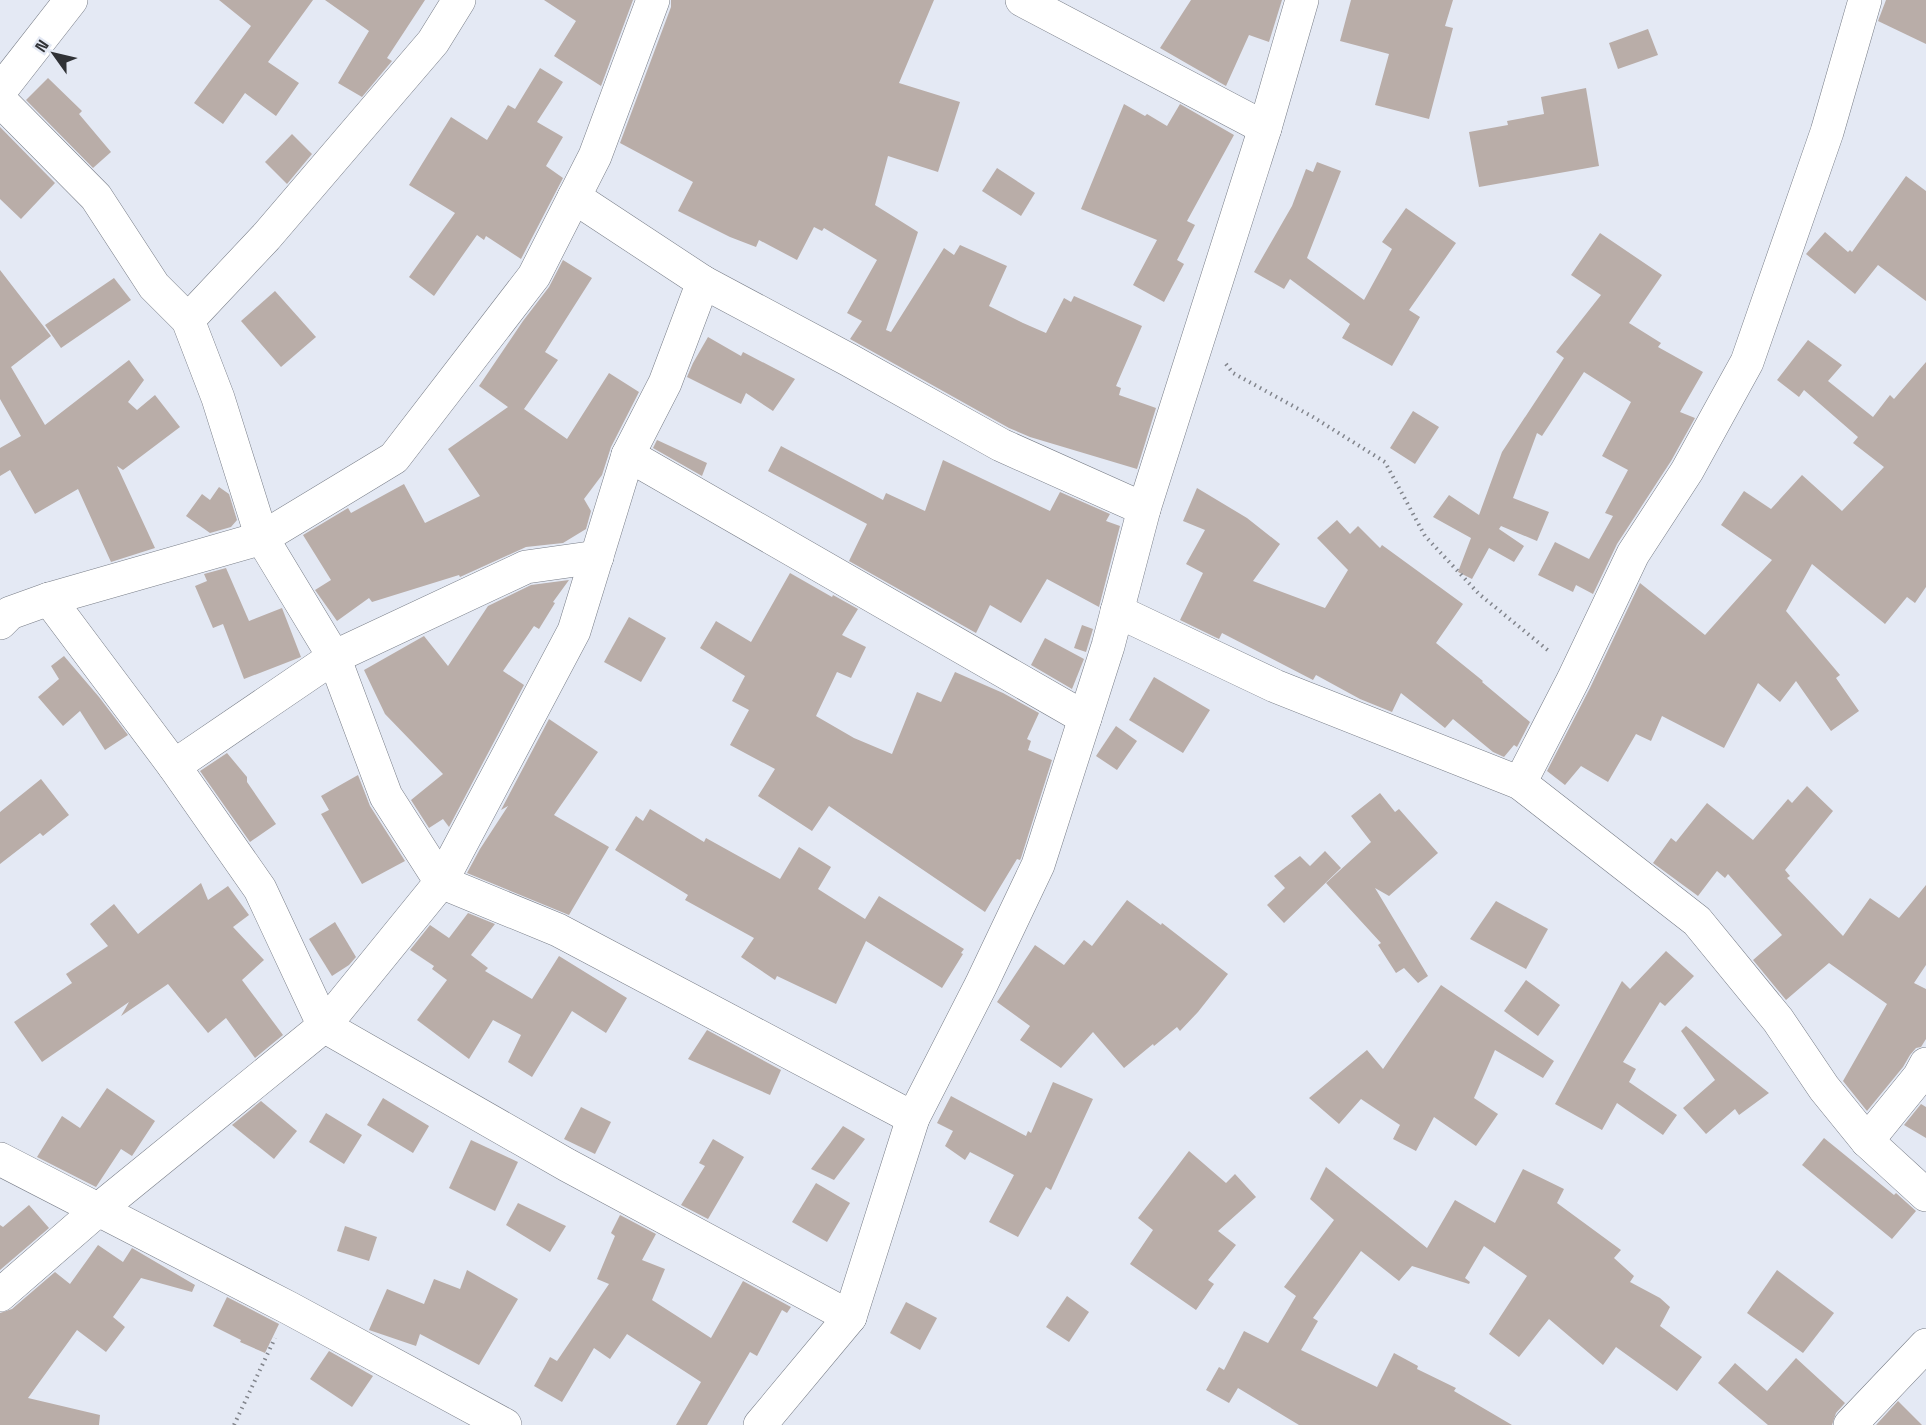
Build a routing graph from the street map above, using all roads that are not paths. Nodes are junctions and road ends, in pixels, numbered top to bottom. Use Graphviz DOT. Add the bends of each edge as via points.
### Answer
graph roads {
  1 [pos="71,0"];
  2 [pos="459,0"];
  3 [pos="652,0"];
  4 [pos="1022,0"];
  5 [pos="1302,0"];
  6 [pos="1865,0"];
  7 [pos="0,91"];
  8 [pos="0,100"];
  9 [pos="1265,128"];
  10 [pos="574,197"];
  11 [pos="703,282"];
  12 [pos="188,320"];
  13 [pos="628,455"];
  14 [pos="1144,508"];
  15 [pos="262,538"];
  16 [pos="597,557"];
  17 [pos="49,599"];
  18 [pos="1117,611"];
  19 [pos="0,623"];
  20 [pos="334,657"];
  21 [pos="1085,718"];
  22 [pos="174,766"];
  23 [pos="1520,783"];
  24 [pos="441,882"];
  25 [pos="324,1026"];
  26 [pos="1926,1064"];
  27 [pos="914,1118"];
  28 [pos="1867,1141"];
  29 [pos="0,1159"];
  30 [pos="1926,1196"];
  31 [pos="99,1209"];
  32 [pos="0,1295"];
  33 [pos="850,1317"];
  34 [pos="1926,1346"];
  35 [pos="505,1425"];
  36 [pos="760,1425"];
  37 [pos="1850,1425"];
  1 -- 7 [label="street"];
  2 -- 12 [label="street" via="433,42 266,237"];
  3 -- 10 [label="street" via="595,156"];
  4 -- 9 [label="street"];
  5 -- 9 [label="street"];
  6 -- 23 [label="street" via="1827,132 1747,362 1686,471 1633,554"];
  8 -- 12 [label="street" via="96,197 154,286"];
  9 -- 14 [label="street"];
  10 -- 11 [label="street"];
  10 -- 15 [label="street" via="534,276 394,458"];
  11 -- 13 [label="street" via="665,383"];
  11 -- 14 [label="street" via="1001,445"];
  12 -- 15 [label="street" via="218,398"];
  13 -- 16 [label="street"];
  13 -- 21 [label="street"];
  14 -- 18 [label="street"];
  15 -- 17 [label="street"];
  15 -- 20 [label="street"];
  16 -- 20 [label="street" via="526,567"];
  16 -- 24 [label="street" via="574,631"];
  17 -- 19 [label="street" via="10,613"];
  17 -- 22 [label="street"];
  18 -- 21 [label="street"];
  18 -- 23 [label="street" via="1275,686"];
  20 -- 22 [label="street"];
  20 -- 24 [label="street" via="386,796"];
  21 -- 27 [label="street" via="1038,865"];
  22 -- 25 [label="street" via="260,889"];
  23 -- 28 [label="street" via="1697,921 1778,1020 1824,1088"];
  24 -- 25 [label="street"];
  24 -- 27 [label="street" via="558,930"];
  25 -- 31 [label="street"];
  25 -- 33 [label="street" via="567,1165"];
  26 -- 28 [label="street"];
  27 -- 33 [label="street"];
  28 -- 30 [label="street"];
  29 -- 31 [label="street"];
  31 -- 32 [label="street"];
  31 -- 35 [label="street"];
  33 -- 36 [label="street"];
  34 -- 37 [label="street"];
}
